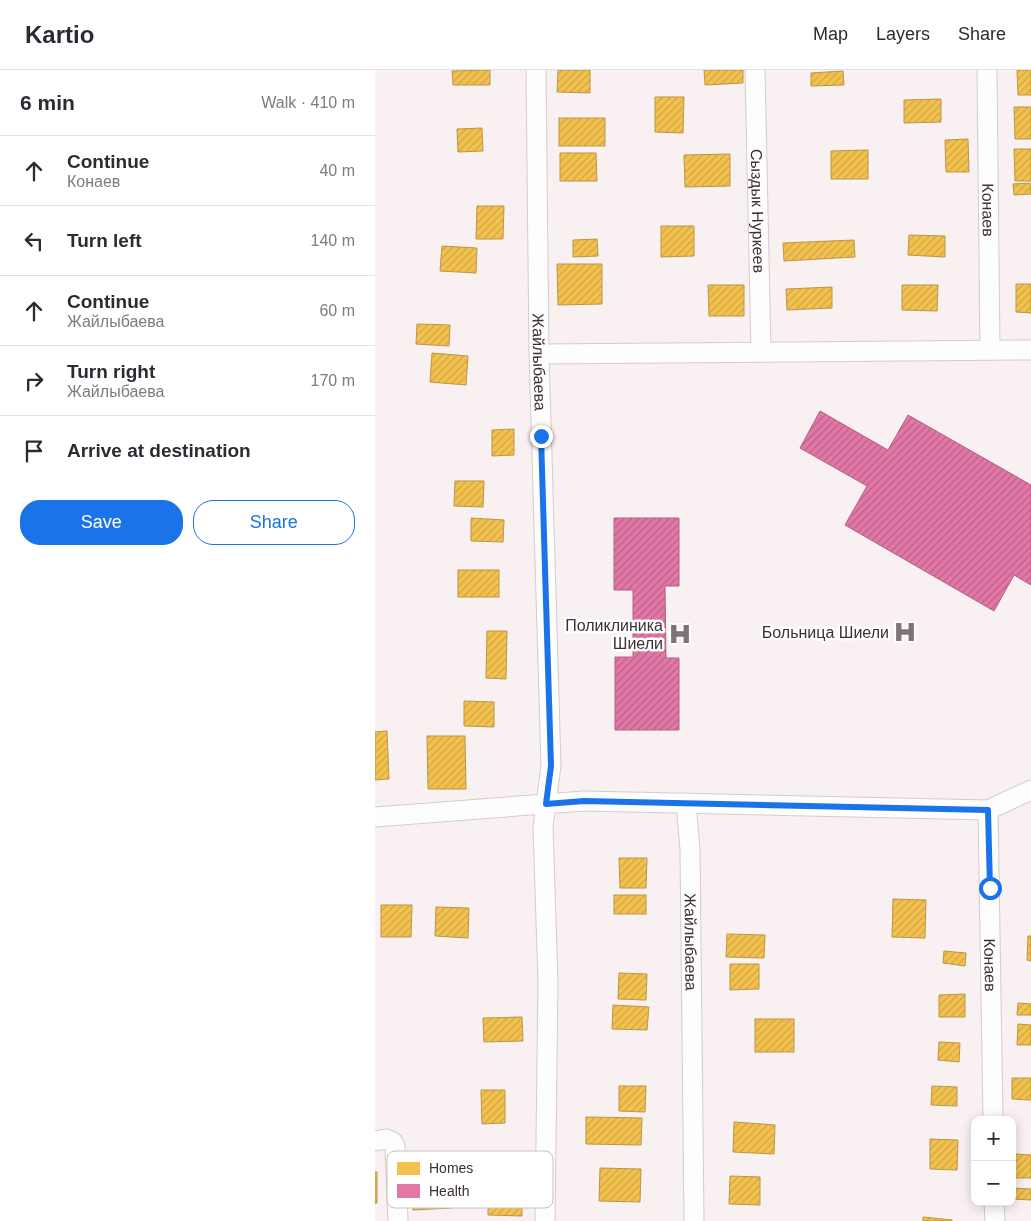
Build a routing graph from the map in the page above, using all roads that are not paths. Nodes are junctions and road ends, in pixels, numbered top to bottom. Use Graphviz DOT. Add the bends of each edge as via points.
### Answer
graph roads {
  1 [pos="536,70"];
  2 [pos="755,70"];
  3 [pos="987,70"];
  4 [pos="990,350"];
  5 [pos="1031,350"];
  6 [pos="761,352"];
  7 [pos="539,354"];
  8 [pos="1031,790"];
  9 [pos="686,803"];
  10 [pos="546,804"];
  11 [pos="988,810"];
  12 [pos="375,817"];
  13 [pos="993,1116"];
  14 [pos="375,1142"];
  15 [pos="395,1151"];
  16 [pos="546,1151"];
  17 [pos="995,1206"];
  18 [pos="397,1208"];
  19 [pos="545,1208"];
  20 [pos="398,1221"];
  21 [pos="545,1221"];
  22 [pos="694,1221"];
  23 [pos="995,1221"];
  1 -- 7 [label="street, Жайлыбаева"];
  2 -- 6 [label="street, Сыздык Нуркеев"];
  3 -- 4 [label="street, Конаев"];
  4 -- 5 [label="street"];
  4 -- 6 [label="street"];
  6 -- 7 [label="street"];
  7 -- 10 [label="street, Жайлыбаева" via="551,766"];
  8 -- 11 [label="street"];
  9 -- 10 [label="street" via="584,801"];
  9 -- 11 [label="street"];
  9 -- 22 [label="street, Жайлыбаева" via="690,858"];
  10 -- 12 [label="street"];
  10 -- 16 [label="street, Жайлыбаева" via="543,827 548,982"];
  11 -- 13 [label="street, Конаев"];
  14 -- 15 [label="street" via="386,1139 393,1142"];
  17 -- 23 [label="street"];
  18 -- 20 [label="street"];
  19 -- 21 [label="street, Жайлыбаева"];
}
